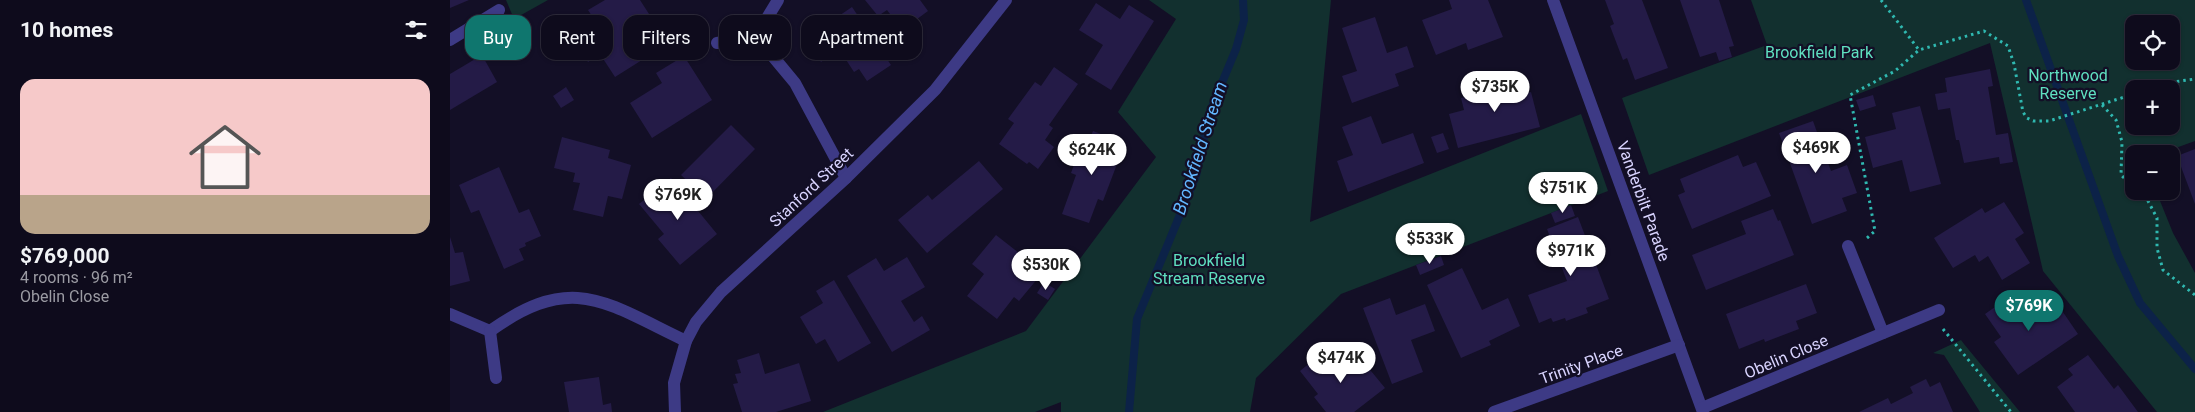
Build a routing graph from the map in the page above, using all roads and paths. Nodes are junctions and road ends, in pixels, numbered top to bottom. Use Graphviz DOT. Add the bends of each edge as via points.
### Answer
graph roads {
  1 [pos="778,0"];
  2 [pos="1006,0"];
  3 [pos="1554,0"];
  4 [pos="1882,0"];
  5 [pos="499,10"];
  6 [pos="769,15"];
  7 [pos="450,40"];
  8 [pos="1919,50"];
  9 [pos="776,60"];
  10 [pos="2195,79"];
  11 [pos="2180,81"];
  12 [pos="2125,97"];
  13 [pos="2102,104"];
  14 [pos="846,178"];
  15 [pos="2125,179"];
  16 [pos="2148,200"];
  17 [pos="1849,248"];
  18 [pos="2195,294"];
  19 [pos="1939,310"];
  20 [pos="450,314"];
  21 [pos="1921,317"];
  22 [pos="490,331"];
  23 [pos="1883,333"];
  24 [pos="686,341"];
  25 [pos="1679,345"];
  26 [pos="496,378"];
  27 [pos="1703,410"];
  28 [pos="675,412"];
  29 [pos="1494,412"];
  30 [pos="2011,412"];
  1 -- 6 [label="street"];
  2 -- 14 [label="street, Stanford Street" via="935,90"];
  3 -- 25 [label="street, Vanderbilt Parade"];
  4 -- 8 [label="path"];
  5 -- 7 [label="street"];
  8 -- 13 [label="path" via="1984,31 2008,46 2027,118 2049,121"];
  8 -- 17 [label="path" via="1896,71 1850,95 1874,232"];
  9 -- 14 [label="street" via="795,83"];
  10 -- 11 [label="path"];
  12 -- 13 [label="path"];
  13 -- 15 [label="path" via="2116,120 2122,142 2121,175"];
  14 -- 24 [label="street, Stanford Street" via="722,292 696,322"];
  16 -- 18 [label="path" via="2157,218 2157,248 2163,270"];
  17 -- 23 [label="street"];
  19 -- 21 [label="street, Obelin Close"];
  20 -- 22 [label="street"];
  21 -- 23 [label="street, Obelin Close"];
  21 -- 30 [label="path" via="1942,328"];
  22 -- 24 [label="street" via="535,304 566,297 588,298 604,302"];
  22 -- 26 [label="street"];
  23 -- 27 [label="street, Obelin Close"];
  24 -- 28 [label="street, Stanford Street" via="674,383"];
  25 -- 27 [label="street, Vanderbilt Parade"];
  25 -- 29 [label="street, Trinity Place"];
}
